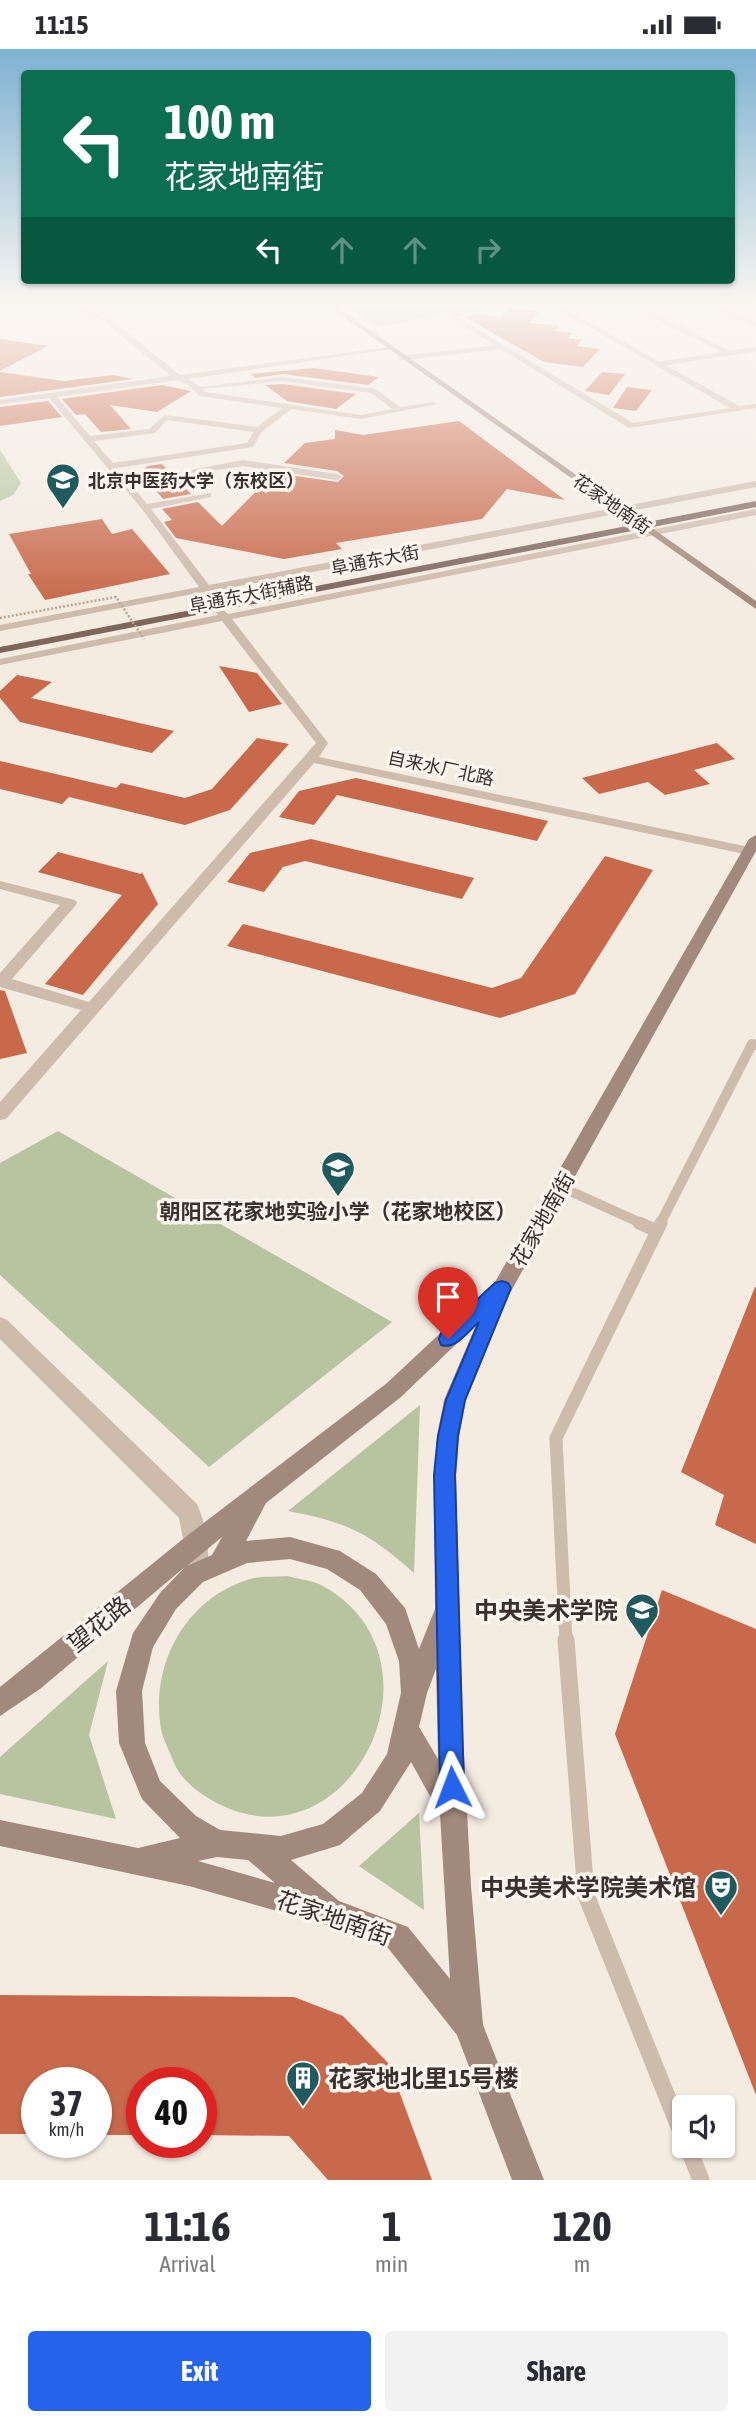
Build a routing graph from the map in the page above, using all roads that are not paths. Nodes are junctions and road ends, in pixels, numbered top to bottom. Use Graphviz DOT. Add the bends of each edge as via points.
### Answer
graph roads {
  1 [pos="59,404"];
  2 [pos="279,404"];
  3 [pos="391,404"];
  4 [pos="430,404"];
  5 [pos="468,404"];
  6 [pos="597,404"];
  7 [pos="730,404"];
  8 [pos="290,406"];
  9 [pos="756,406"];
  10 [pos="397,409"];
  11 [pos="738,409"];
  12 [pos="259,430"];
  13 [pos="88,439"];
  14 [pos="111,466"];
  15 [pos="337,477"];
  16 [pos="756,484"];
  17 [pos="756,493"];
  18 [pos="756,504"];
  19 [pos="145,507"];
  20 [pos="756,512"];
  21 [pos="627,514"];
  22 [pos="648,529"];
  23 [pos="215,603"];
  24 [pos="756,606"];
  25 [pos="0,628"];
  26 [pos="0,638"];
  27 [pos="0,650"];
  28 [pos="0,662"];
  29 [pos="311,759"];
  30 [pos="753,845"];
  31 [pos="0,885"];
  32 [pos="1,981"];
  33 [pos="92,1008"];
  34 [pos="756,1045"];
  35 [pos="0,1114"];
  36 [pos="561,1187"];
  37 [pos="657,1231"];
  38 [pos="502,1288"];
  39 [pos="0,1326"];
  40 [pos="260,1494"];
  41 [pos="196,1543"];
  42 [pos="220,1563"];
  43 [pos="195,1574"];
  44 [pos="143,1589"];
  45 [pos="447,1609"];
  46 [pos="414,1693"];
  47 [pos="0,1703"];
  48 [pos="407,1731"];
  49 [pos="453,1810"];
  50 [pos="0,1833"];
  51 [pos="217,1843"];
  52 [pos="256,1849"];
  53 [pos="136,1861"];
  54 [pos="333,1913"];
  55 [pos="468,2025"];
  56 [pos="672,2110"];
  57 [pos="692,2158"];
  58 [pos="528,2180"];
  59 [pos="701,2180"];
  1 -- 13 [label="street"];
  2 -- 8 [label="street"];
  3 -- 10 [label="street"];
  4 -- 10 [label="street"];
  5 -- 21 [label="street, 花家地南街"];
  6 -- 11 [label="street" via="632,426"];
  7 -- 11 [label="street"];
  8 -- 10 [label="street" via="361,417"];
  8 -- 12 [label="street"];
  9 -- 11 [label="street"];
  12 -- 13 [label="street" via="165,417 152,431"];
  12 -- 14 [label="street" via="250,445"];
  13 -- 14 [label="street"];
  14 -- 19 [label="street"];
  15 -- 19 [label="street" via="243,463 186,472 208,495"];
  16 -- 21 [label="street"];
  17 -- 21 [label="main road, 阜通东大街"];
  18 -- 22 [label="main road"];
  19 -- 23 [label="street"];
  20 -- 22 [label="street, 阜通东大街辅路"];
  21 -- 22 [label="street, 花家地南街"];
  21 -- 23 [label="main road, 阜通东大街"];
  22 -- 23 [label="street, 阜通东大街辅路"];
  22 -- 24 [label="street, 花家地南街"];
  23 -- 25 [label="street, 阜通东大街辅路"];
  23 -- 26 [label="main road, 阜通东大街"];
  23 -- 27 [label="main road, 阜通东大街"];
  23 -- 28 [label="street, 阜通东大街辅路"];
  23 -- 29 [label="street" via="322,743"];
  29 -- 30 [label="street, 自来水厂北路"];
  29 -- 33 [label="street"];
  30 -- 36 [label="street, 花家地南街"];
  31 -- 32 [label="street" via="70,903"];
  32 -- 33 [label="street"];
  33 -- 35 [label="street"];
  34 -- 37 [label="lane" via="752,1044"];
  36 -- 37 [label="lane"];
  36 -- 38 [label="street, 花家地南街"];
  37 -- 56 [label="lane" via="556,1438 563,1599 586,1895"];
  38 -- 40 [label="street, 花家地南街" via="394,1390"];
  38 -- 45 [label="street" via="455,1400 448,1436 444,1475"];
  39 -- 41 [label="street" via="189,1512"];
  40 -- 41 [label="street, 花家地南街"];
  40 -- 42 [label="street"];
  41 -- 43 [label="street"];
  41 -- 44 [label="street, 望花路"];
  42 -- 43 [label="street"];
  42 -- 46 [label="street" via="246,1552 289,1548 332,1559 368,1582 396,1617 411,1661"];
  43 -- 44 [label="street"];
  43 -- 51 [label="street" via="168,1601 142,1642 129,1691 132,1743 151,1790 186,1826"];
  44 -- 47 [label="street, 望花路"];
  45 -- 46 [label="street"];
  45 -- 49 [label="street"];
  46 -- 48 [label="street"];
  48 -- 49 [label="street"];
  48 -- 52 [label="street" via="399,1759 371,1802 330,1835 281,1850"];
  49 -- 55 [label="street"];
  50 -- 53 [label="street, 花家地南街"];
  51 -- 52 [label="street"];
  51 -- 53 [label="street"];
  52 -- 54 [label="street"];
  53 -- 54 [label="street, 花家地南街"];
  54 -- 55 [label="street, 花家地南街" via="398,1937"];
  55 -- 58 [label="street, 花家地南街"];
  57 -- 59 [label="lane"];
}
